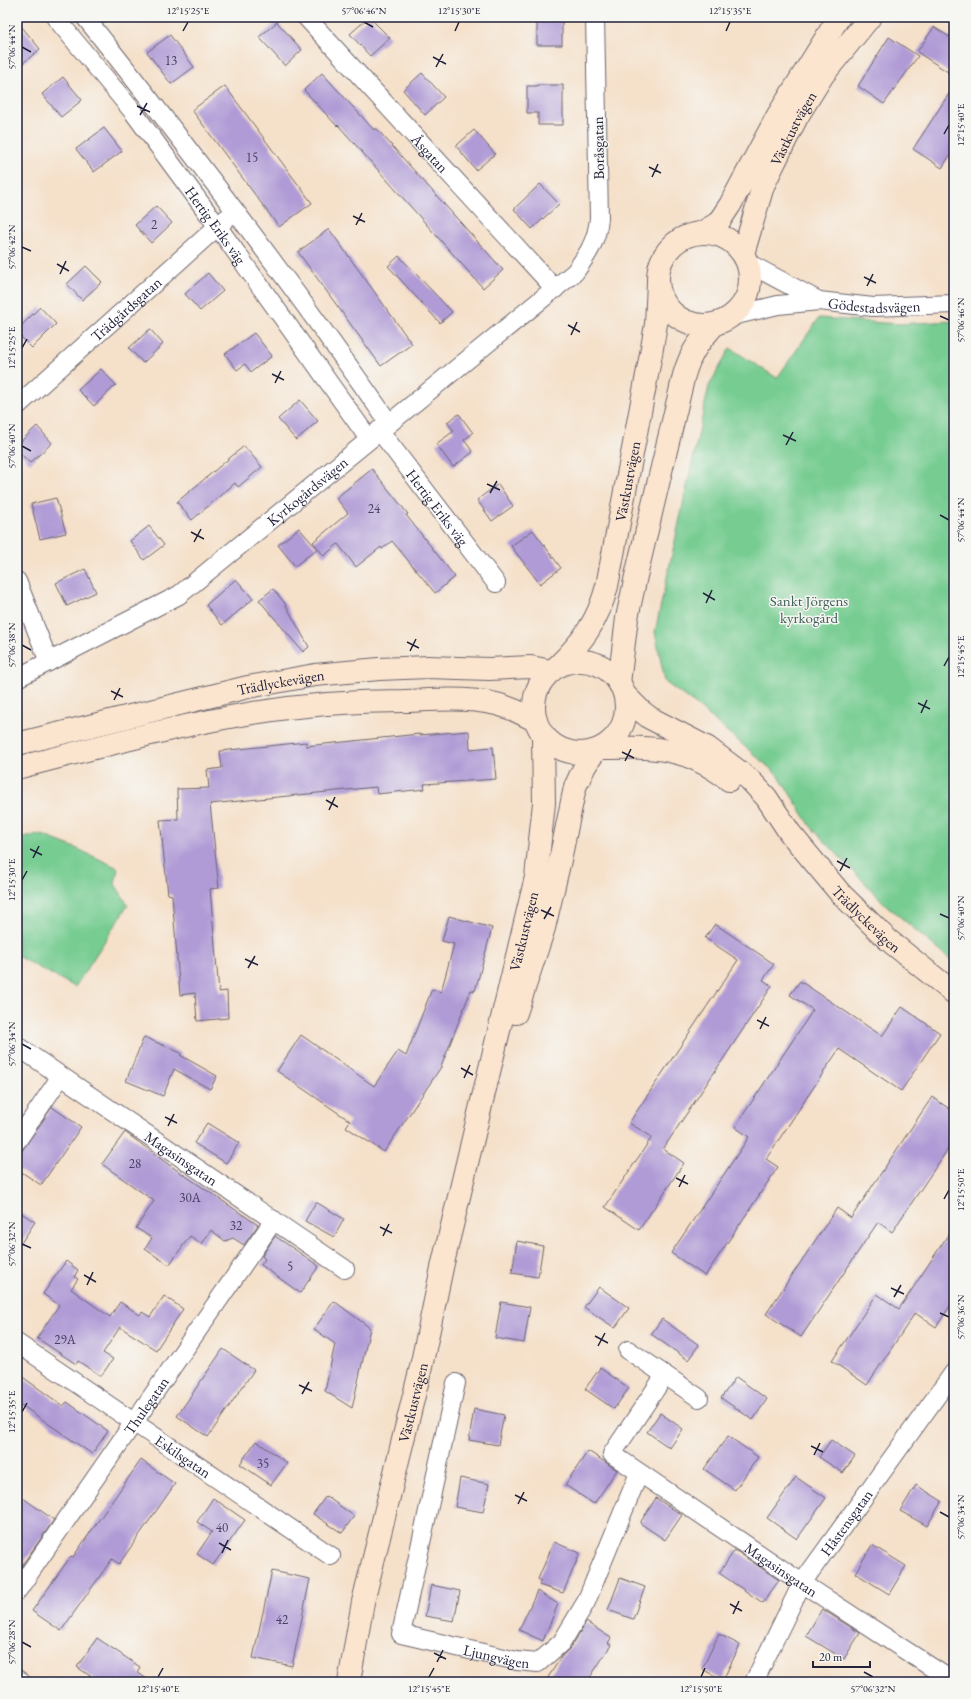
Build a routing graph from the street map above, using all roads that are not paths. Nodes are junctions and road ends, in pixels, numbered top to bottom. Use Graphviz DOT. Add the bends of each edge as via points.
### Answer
graph roads {
  1 [pos="55,17"];
  2 [pos="85,17"];
  3 [pos="306,17"];
  4 [pos="595,17"];
  5 [pos="839,17"];
  6 [pos="870,17"];
  7 [pos="235,211"];
  8 [pos="218,226"];
  9 [pos="701,233"];
  10 [pos="745,259"];
  11 [pos="575,272"];
  12 [pos="658,282"];
  13 [pos="555,289"];
  14 [pos="819,301"];
  15 [pos="954,304"];
  16 [pos="724,320"];
  17 [pos="17,406"];
  18 [pos="379,431"];
  19 [pos="17,581"];
  20 [pos="496,583"];
  21 [pos="49,662"];
  22 [pos="554,669"];
  23 [pos="17,678"];
  24 [pos="622,689"];
  25 [pos="539,728"];
  26 [pos="17,744"];
  27 [pos="598,750"];
  28 [pos="17,768"];
  29 [pos="790,833"];
  30 [pos="954,993"];
  31 [pos="17,1046"];
  32 [pos="61,1076"];
  33 [pos="478,1123"];
  34 [pos="17,1141"];
  35 [pos="274,1220"];
  36 [pos="345,1269"];
  37 [pos="17,1343"];
  38 [pos="628,1350"];
  39 [pos="954,1372"];
  40 [pos="665,1375"];
  41 [pos="456,1383"];
  42 [pos="699,1398"];
  43 [pos="135,1423"];
  44 [pos="639,1473"];
  45 [pos="331,1556"];
  46 [pos="802,1583"];
  47 [pos="17,1591"];
  48 [pos="17,1679"];
  49 [pos="21,1682"];
  50 [pos="349,1682"];
  51 [pos="754,1682"];
  52 [pos="954,1682"];
  1 -- 8 [label="street, Hertig Eriks väg" via="134,113"];
  2 -- 7 [label="street, Hertig Eriks väg"];
  3 -- 13 [label="street, Åsgatan"];
  4 -- 11 [label="street, Boråsgatan" via="599,218 596,237"];
  5 -- 9 [label="street, Västkustvägen" via="778,115 730,205 718,223"];
  6 -- 10 [label="street, Västkustvägen" via="823,75 797,118 763,186"];
  7 -- 8 [label="street, Trädgårdsgatan"];
  7 -- 18 [label="street, Hertig Eriks väg"];
  8 -- 17 [label="street, Trädgårdsgatan"];
  8 -- 18 [label="street, Hertig Eriks väg"];
  9 -- 10 [label="street" via="718,235 732,242"];
  9 -- 12 [label="street" via="687,236 675,243 665,254 659,267"];
  10 -- 14 [label="street, Gödestadsvägen"];
  10 -- 16 [label="street" via="750,280 747,296 744,303"];
  11 -- 13 [label="street, Kyrkogårdsvägen"];
  12 -- 16 [label="street" via="667,307 677,316 702,325"];
  12 -- 22 [label="street, Västkustvägen" via="656,324 651,354 607,586 595,620 574,650"];
  13 -- 18 [label="street, Kyrkogårdsvägen"];
  14 -- 15 [label="street, Gödestadsvägen" via="873,308"];
  14 -- 16 [label="street, Gödestadsvägen" via="778,305"];
  16 -- 24 [label="street, Västkustvägen" via="699,341 684,375 627,618"];
  18 -- 20 [label="street, Hertig Eriks väg"];
  18 -- 21 [label="street, Kyrkogårdsvägen" via="179,595"];
  19 -- 21 [label="street"];
  21 -- 23 [label="street, Kyrkogårdsvägen"];
  22 -- 24 [label="street" via="567,662 592,662 605,668"];
  22 -- 25 [label="street" via="544,678 535,694 533,703"];
  22 -- 26 [label="street, Trädlyckevägen" via="428,668 315,675 248,687"];
  24 -- 27 [label="street" via="626,710 622,725 614,738"];
  24 -- 29 [label="street, Trädlyckevägen" via="650,718 708,748 750,779 766,797"];
  25 -- 27 [label="street" via="553,745 566,751 585,753"];
  25 -- 28 [label="street, Trädlyckevägen" via="505,706 479,701 368,701 254,713 198,723"];
  25 -- 33 [label="street, Västkustvägen" via="544,803 536,878"];
  27 -- 29 [label="street, Trädlyckevägen" via="658,748 692,758 722,774"];
  27 -- 33 [label="street, Västkustvägen" via="585,766 575,787 544,928"];
  29 -- 30 [label="street, Trädlyckevägen" via="840,893 887,939"];
  31 -- 32 [label="street, Magasinsgatan"];
  32 -- 34 [label="street"];
  32 -- 35 [label="street, Magasinsgatan"];
  33 -- 50 [label="street, Västkustvägen" via="363,1602"];
  35 -- 36 [label="street, Magasinsgatan"];
  35 -- 43 [label="street, Thulegatan"];
  37 -- 43 [label="street, Eskilsgatan"];
  38 -- 40 [label="street"];
  39 -- 46 [label="street, Håstensgatan"];
  40 -- 42 [label="street"];
  40 -- 44 [label="street, Magasinsgatan" via="612,1454"];
  41 -- 44 [label="street, Ljungvägen" via="401,1634 517,1661 538,1663 562,1642 586,1602"];
  43 -- 45 [label="street, Eskilsgatan"];
  43 -- 47 [label="street, Thulegatan"];
  44 -- 46 [label="street, Magasinsgatan"];
  46 -- 51 [label="street, Håstensgatan"];
  46 -- 52 [label="street, Magasinsgatan"];
  48 -- 49 [label="street"];
}
